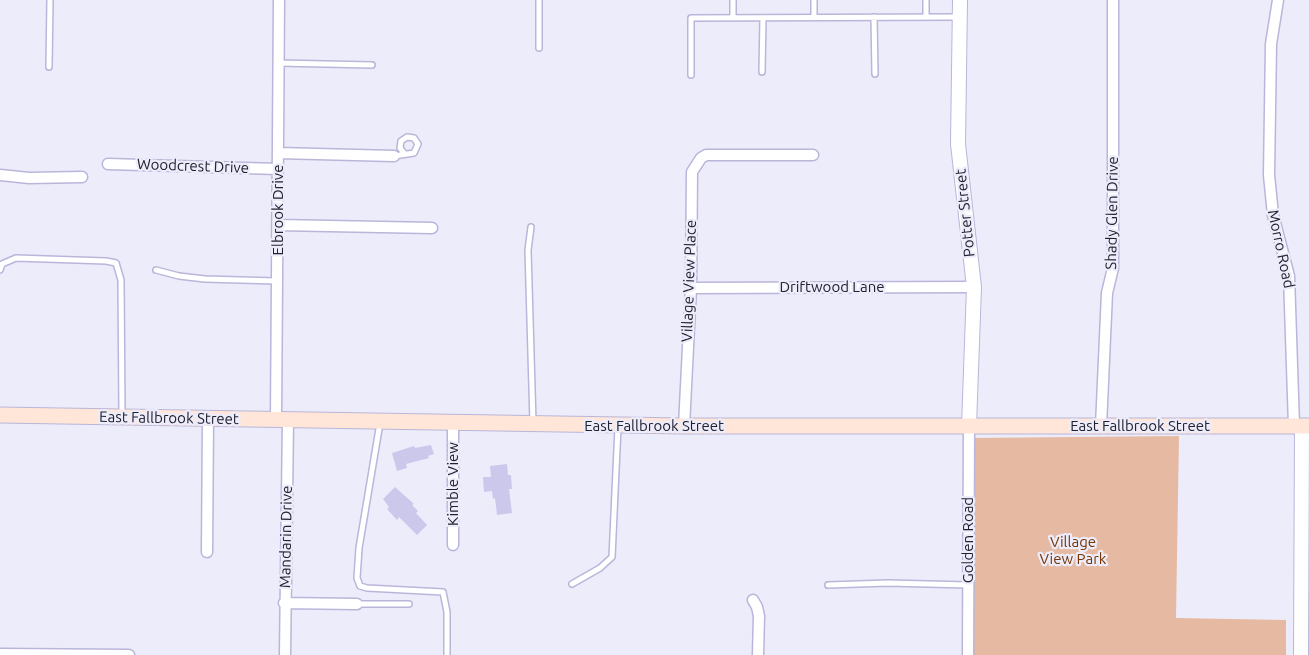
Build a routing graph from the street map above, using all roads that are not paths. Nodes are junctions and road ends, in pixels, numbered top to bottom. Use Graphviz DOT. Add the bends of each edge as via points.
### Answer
graph roads {
  1 [pos="50,0"];
  2 [pos="279,0"];
  3 [pos="539,0"];
  4 [pos="733,0"];
  5 [pos="814,0"];
  6 [pos="926,0"];
  7 [pos="960,0"];
  8 [pos="1113,0"];
  9 [pos="1278,0"];
  10 [pos="814,17"];
  11 [pos="874,17"];
  12 [pos="926,17"];
  13 [pos="960,17"];
  14 [pos="733,18"];
  15 [pos="763,18"];
  16 [pos="539,48"];
  17 [pos="278,63"];
  18 [pos="372,65"];
  19 [pos="49,67"];
  20 [pos="762,72"];
  21 [pos="874,74"];
  22 [pos="691,75"];
  23 [pos="278,153"];
  24 [pos="399,155"];
  25 [pos="813,155"];
  26 [pos="108,164"];
  27 [pos="278,169"];
  28 [pos="0,175"];
  29 [pos="82,177"];
  30 [pos="278,225"];
  31 [pos="531,227"];
  32 [pos="432,228"];
  33 [pos="0,270"];
  34 [pos="156,270"];
  35 [pos="277,281"];
  36 [pos="974,287"];
  37 [pos="690,288"];
  38 [pos="0,416"];
  39 [pos="122,417"];
  40 [pos="208,418"];
  41 [pos="282,419"];
  42 [pos="380,422"];
  43 [pos="453,423"];
  44 [pos="533,424"];
  45 [pos="618,426"];
  46 [pos="684,426"];
  47 [pos="969,426"];
  48 [pos="1101,426"];
  49 [pos="1302,426"];
  50 [pos="453,545"];
  51 [pos="207,552"];
  52 [pos="572,584"];
  53 [pos="828,585"];
  54 [pos="968,585"];
  55 [pos="753,600"];
  56 [pos="284,603"];
  57 [pos="357,604"];
  58 [pos="409,604"];
  59 [pos="0,654"];
  60 [pos="129,655"];
  61 [pos="285,655"];
  62 [pos="447,655"];
  63 [pos="758,655"];
  64 [pos="968,655"];
  65 [pos="1301,655"];
  1 -- 19 [label="lane"];
  2 -- 17 [label="street, Elbrook Drive"];
  3 -- 16 [label="lane"];
  4 -- 14 [label="lane"];
  5 -- 10 [label="lane"];
  6 -- 12 [label="lane"];
  7 -- 13 [label="street, Potter Street"];
  8 -- 48 [label="street, Shady Glen Drive" via="1113,268 1107,293"];
  9 -- 49 [label="street, Morro Road" via="1271,44 1269,175 1273,214 1289,276"];
  10 -- 11 [label="lane"];
  10 -- 15 [label="lane"];
  11 -- 12 [label="lane"];
  11 -- 21 [label="lane"];
  12 -- 13 [label="lane"];
  13 -- 36 [label="street, Potter Street" via="958,144"];
  14 -- 15 [label="lane"];
  14 -- 22 [label="lane" via="691,18"];
  15 -- 20 [label="lane"];
  17 -- 18 [label="lane"];
  17 -- 23 [label="street, Elbrook Drive"];
  23 -- 24 [label="street"];
  23 -- 27 [label="street, Elbrook Drive"];
  25 -- 37 [label="street, Village View Place" via="701,158 692,172"];
  26 -- 27 [label="street, Woodcrest Drive"];
  27 -- 30 [label="street, Elbrook Drive"];
  28 -- 29 [label="street"];
  30 -- 32 [label="street"];
  30 -- 35 [label="street, Elbrook Drive"];
  31 -- 44 [label="lane" via="528,250"];
  33 -- 39 [label="lane" via="2,264 16,258 116,263 121,280"];
  34 -- 35 [label="lane" via="196,278"];
  35 -- 41 [label="street, Elbrook Drive"];
  36 -- 37 [label="street, Driftwood Lane"];
  36 -- 47 [label="street, Potter Street"];
  37 -- 46 [label="street, Village View Place"];
  38 -- 39 [label="main road, East Fallbrook Street"];
  39 -- 40 [label="main road, East Fallbrook Street"];
  40 -- 41 [label="main road, East Fallbrook Street"];
  40 -- 51 [label="street"];
  41 -- 42 [label="main road, East Fallbrook Street"];
  41 -- 56 [label="street, Mandarin Drive"];
  42 -- 43 [label="main road, East Fallbrook Street"];
  42 -- 62 [label="lane" via="357,578 360,586 367,588 442,592 447,612"];
  43 -- 44 [label="main road, East Fallbrook Street"];
  43 -- 50 [label="street, Kimble View"];
  44 -- 45 [label="main road, East Fallbrook Street"];
  45 -- 46 [label="main road, East Fallbrook Street"];
  45 -- 52 [label="lane" via="612,557"];
  46 -- 47 [label="main road, East Fallbrook Street"];
  47 -- 48 [label="main road, East Fallbrook Street"];
  47 -- 54 [label="street, Golden Road"];
  48 -- 49 [label="main road, East Fallbrook Street"];
  49 -- 65 [label="street, Morro Road"];
  53 -- 54 [label="lane"];
  54 -- 64 [label="street, Golden Road"];
  55 -- 63 [label="street" via="759,616"];
  56 -- 57 [label="street"];
  56 -- 61 [label="street, Mandarin Drive"];
  57 -- 58 [label="lane"];
  59 -- 60 [label="street"];
}
